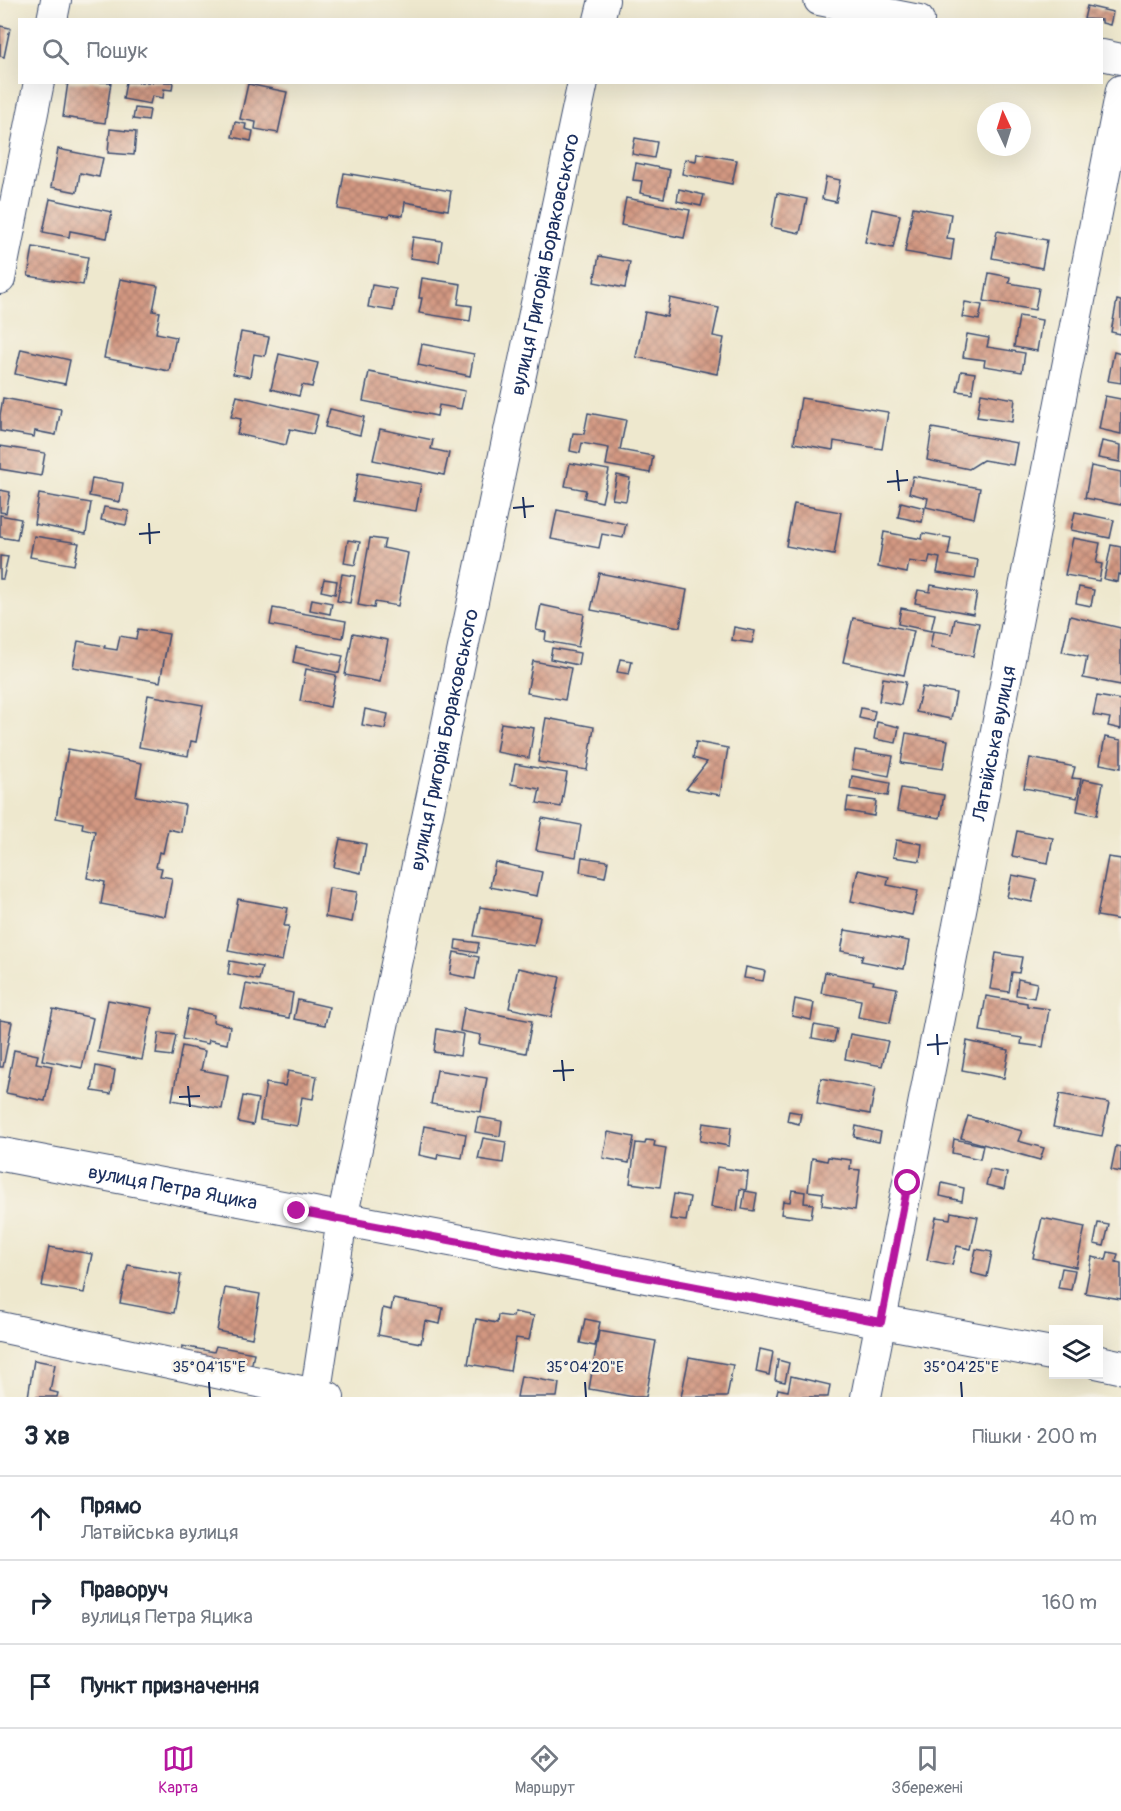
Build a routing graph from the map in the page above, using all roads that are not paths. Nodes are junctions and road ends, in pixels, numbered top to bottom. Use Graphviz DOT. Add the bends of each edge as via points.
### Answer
graph roads {
  1 [pos="56,0"];
  2 [pos="603,0"];
  3 [pos="819,0"];
  4 [pos="52,18"];
  5 [pos="599,18"];
  6 [pos="909,18"];
  7 [pos="1103,55"];
  8 [pos="1121,59"];
  9 [pos="39,84"];
  10 [pos="583,84"];
  11 [pos="1121,90"];
  12 [pos="0,279"];
  13 [pos="0,1154"];
  14 [pos="342,1219"];
  15 [pos="881,1322"];
  16 [pos="0,1327"];
  17 [pos="1049,1353"];
  18 [pos="1103,1363"];
  19 [pos="1121,1367"];
  20 [pos="320,1396"];
  21 [pos="866,1397"];
  1 -- 4 [label="street"];
  2 -- 5 [label="street"];
  3 -- 6 [label="street"];
  7 -- 8 [label="street"];
  9 -- 12 [label="street"];
  10 -- 14 [label="street, вулиця Григорія Бораковського"];
  11 -- 15 [label="street, Латвійська вулиця"];
  13 -- 14 [label="street, вулиця Петра Яцика"];
  14 -- 15 [label="street, вулиця Петра Яцика"];
  14 -- 20 [label="street, вулиця Григорія Бораковського"];
  15 -- 17 [label="street, вулиця Петра Яцика"];
  15 -- 21 [label="street, Латвійська вулиця"];
  16 -- 20 [label="street"];
  18 -- 19 [label="street"];
}
